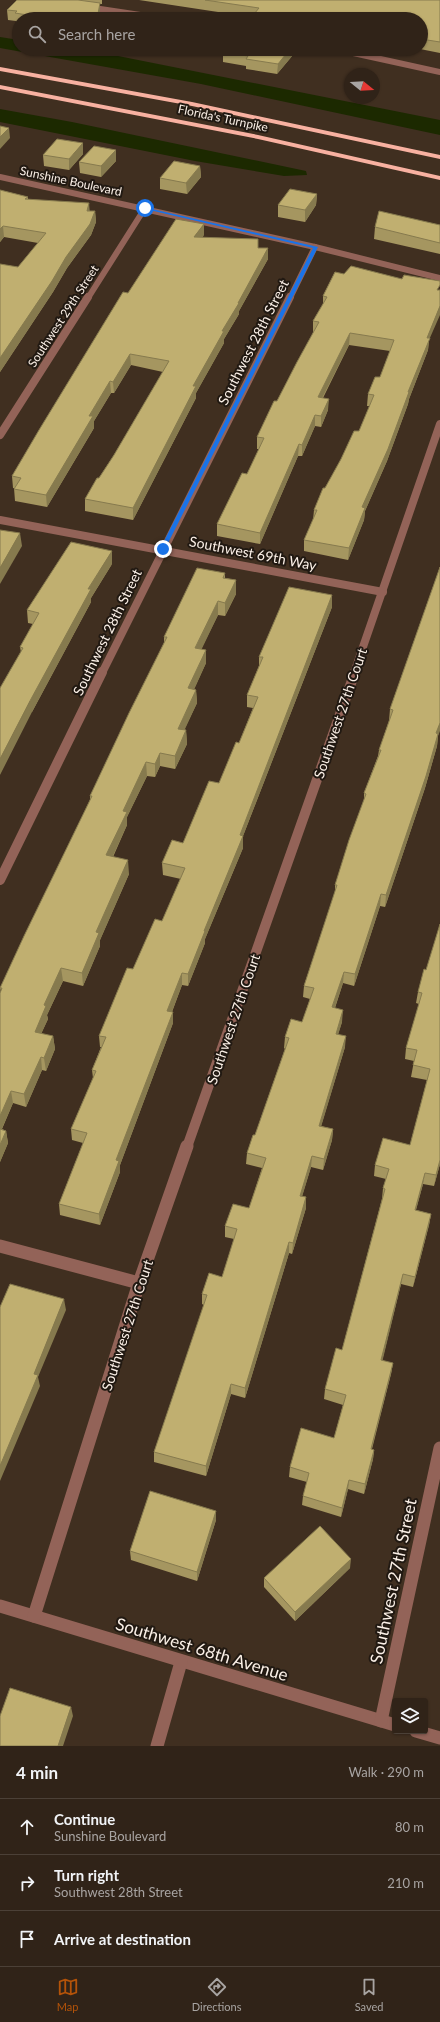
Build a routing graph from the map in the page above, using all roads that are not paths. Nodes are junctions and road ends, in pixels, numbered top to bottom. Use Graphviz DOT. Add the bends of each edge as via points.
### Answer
graph roads {
  1 [pos="82,6"];
  2 [pos="121,12"];
  3 [pos="367,56"];
  4 [pos="0,69"];
  5 [pos="440,72"];
  6 [pos="0,87"];
  7 [pos="440,157"];
  8 [pos="0,177"];
  9 [pos="440,178"];
  10 [pos="145,208"];
  11 [pos="315,247"];
  12 [pos="440,278"];
  13 [pos="440,424"];
  14 [pos="0,435"];
  15 [pos="0,520"];
  16 [pos="163,549"];
  17 [pos="383,592"];
  18 [pos="0,880"];
  19 [pos="0,1246"];
  20 [pos="140,1283"];
  21 [pos="440,1448"];
  22 [pos="0,1606"];
  23 [pos="34,1616"];
  24 [pos="181,1662"];
  25 [pos="381,1721"];
  26 [pos="392,1724"];
  27 [pos="426,1734"];
  28 [pos="440,1738"];
  29 [pos="157,1746"];
  1 -- 2 [label="street"];
  3 -- 5 [label="street"];
  4 -- 7 [label="highway, Florida's Turnpike" via="215,109"];
  6 -- 9 [label="highway, Florida's Turnpike" via="250,136"];
  8 -- 10 [label="street, Sunshine Boulevard"];
  10 -- 11 [label="street, Sunshine Boulevard"];
  10 -- 14 [label="street, Southwest 29th Street"];
  11 -- 12 [label="street, Sunshine Boulevard"];
  11 -- 16 [label="street, Southwest 28th Street"];
  13 -- 17 [label="street, Southwest 27th Court"];
  15 -- 16 [label="street, Southwest 69th Way"];
  16 -- 17 [label="street, Southwest 69th Way"];
  16 -- 18 [label="street, Southwest 28th Street"];
  17 -- 20 [label="street, Southwest 27th Court"];
  19 -- 20 [label="street"];
  20 -- 23 [label="street, Southwest 27th Court"];
  21 -- 25 [label="street, Southwest 27th Street"];
  22 -- 23 [label="street, Southwest 68th Avenue"];
  23 -- 24 [label="street, Southwest 68th Avenue"];
  24 -- 25 [label="street, Southwest 68th Avenue"];
  24 -- 29 [label="street"];
  25 -- 26 [label="street, Southwest 68th Avenue"];
  27 -- 28 [label="street"];
}
